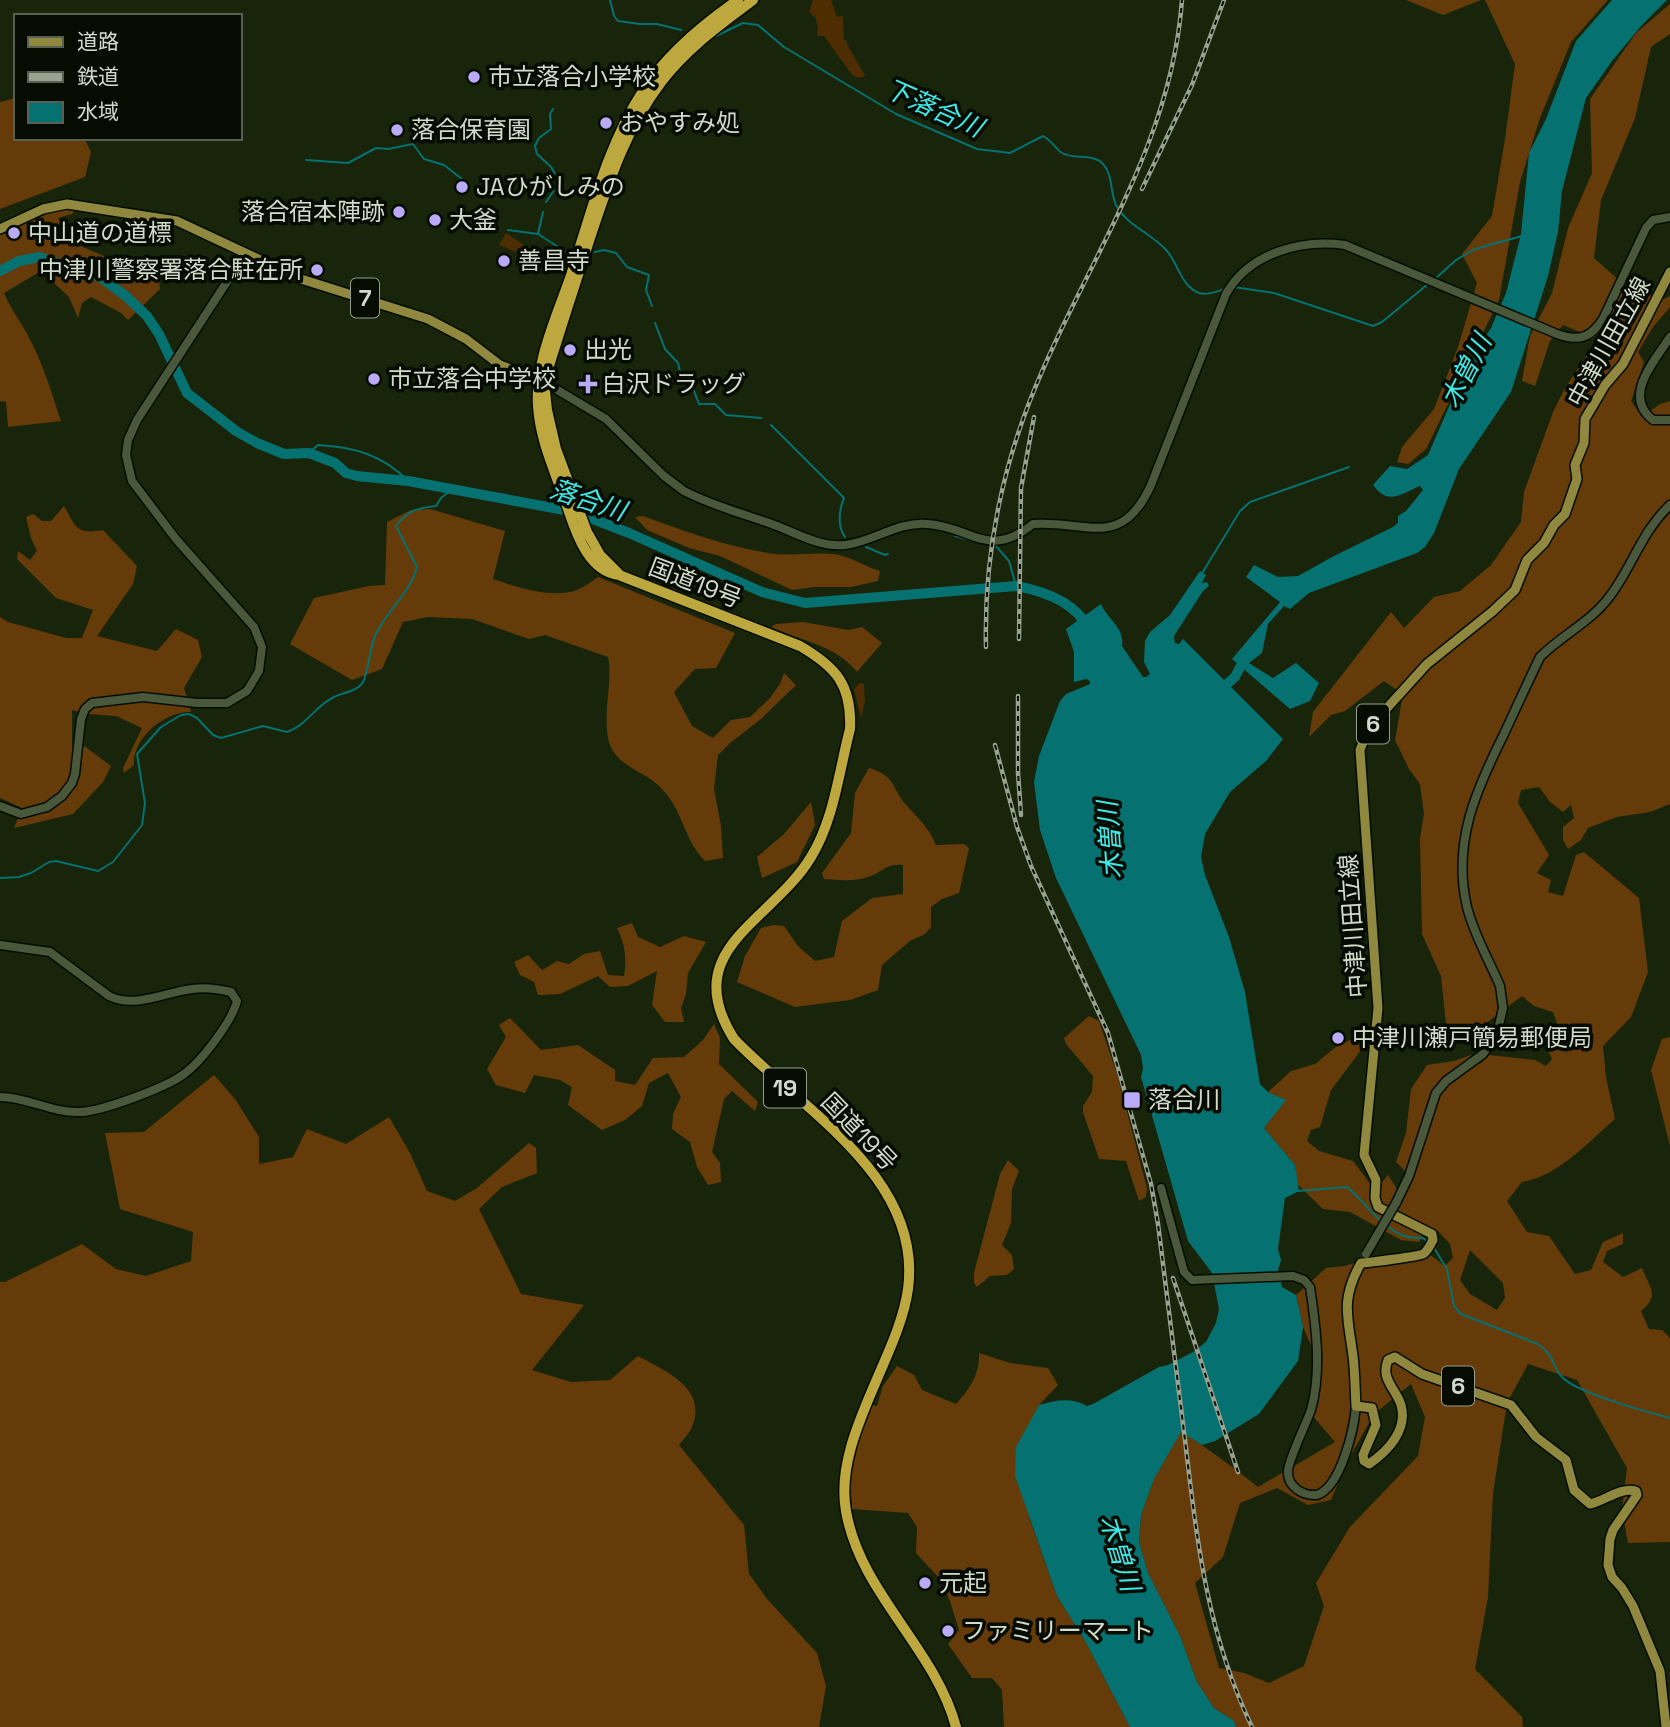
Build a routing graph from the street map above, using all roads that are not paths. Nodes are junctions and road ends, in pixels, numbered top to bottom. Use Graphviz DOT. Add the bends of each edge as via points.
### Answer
graph roads {
  1 [pos="738,0"];
  2 [pos="753,0"];
  3 [pos="1670,217"];
  4 [pos="0,229"];
  5 [pos="245,254"];
  6 [pos="1670,272"];
  7 [pos="1670,337"];
  8 [pos="541,381"];
  9 [pos="1670,419"];
  10 [pos="1670,505"];
  11 [pos="0,806"];
  12 [pos="0,945"];
  13 [pos="0,1097"];
  14 [pos="1161,1188"];
  15 [pos="1363,1259"];
  16 [pos="1356,1406"];
  17 [pos="956,1727"];
  18 [pos="1666,1727"];
  1 -- 8 [label="highway, 国道19号 / 19" via="669,59 622,129 604,173"];
  2 -- 8 [label="highway, 国道19号 / 19" via="677,63 630,132 607,185"];
  3 -- 8 [label="street" via="1653,220 1646,228 1597,328 1580,339 1557,334 1353,247 1312,244 1255,261 1229,288 1146,496 1127,519 1096,530 1033,524 1006,540 991,542 927,524 894,529 850,545 824,543 684,491 606,419"];
  4 -- 5 [label="main road, 7" via="50,207 78,205 177,221"];
  5 -- 8 [label="main road, 7" via="300,279 428,319 466,339 500,365"];
  5 -- 11 [label="street" via="151,397 131,431 126,455 135,488 254,626 262,647 259,671 247,691 227,703 143,697 92,703 80,719 75,774 62,796 42,809 21,814"];
  6 -- 15 [label="main road, 中津川田立線 / 6" via="1618,372 1585,419 1584,443 1575,465 1577,479 1566,514 1527,561 1515,590 1418,673 1368,729 1360,750 1378,1008 1364,1155 1376,1180 1378,1207 1432,1234 1430,1245 1417,1257 1378,1262"];
  7 -- 9 [label="street" via="1638,398 1653,420"];
  8 -- 17 [label="highway, 国道19号 / 19" via="538,408 542,432 592,558 613,574 800,646 829,665 848,695 850,729 822,837 804,868 734,942 719,964 715,983 720,1013 734,1040 858,1155 890,1197 902,1226 910,1267 908,1293 850,1450 845,1509 862,1561 941,1687"];
  10 -- 15 [label="street, bridge" via="1657,518 1609,598 1540,657 1475,795 1464,834 1462,874 1468,910 1503,995 1501,1020 1490,1047 1436,1093 1409,1176"];
  12 -- 13 [label="street" via="50,952 119,1000 201,988 231,992 237,1000 204,1054 170,1083 85,1112"];
  14 -- 16 [label="street" via="1184,1272 1192,1280 1293,1276 1310,1287 1315,1392 1287,1471 1301,1492 1317,1495 1331,1486 1350,1438"];
  15 -- 16 [label="main road" via="1349,1289 1346,1317"];
  16 -- 18 [label="main road, 6" via="1371,1408 1374,1414 1376,1425 1363,1455 1369,1464 1400,1432 1401,1405 1386,1371 1388,1360 1399,1357 1422,1374 1511,1405 1536,1437 1566,1460 1574,1490 1590,1504 1630,1489 1636,1491 1613,1530 1608,1565 1633,1606 1660,1671"];
}
